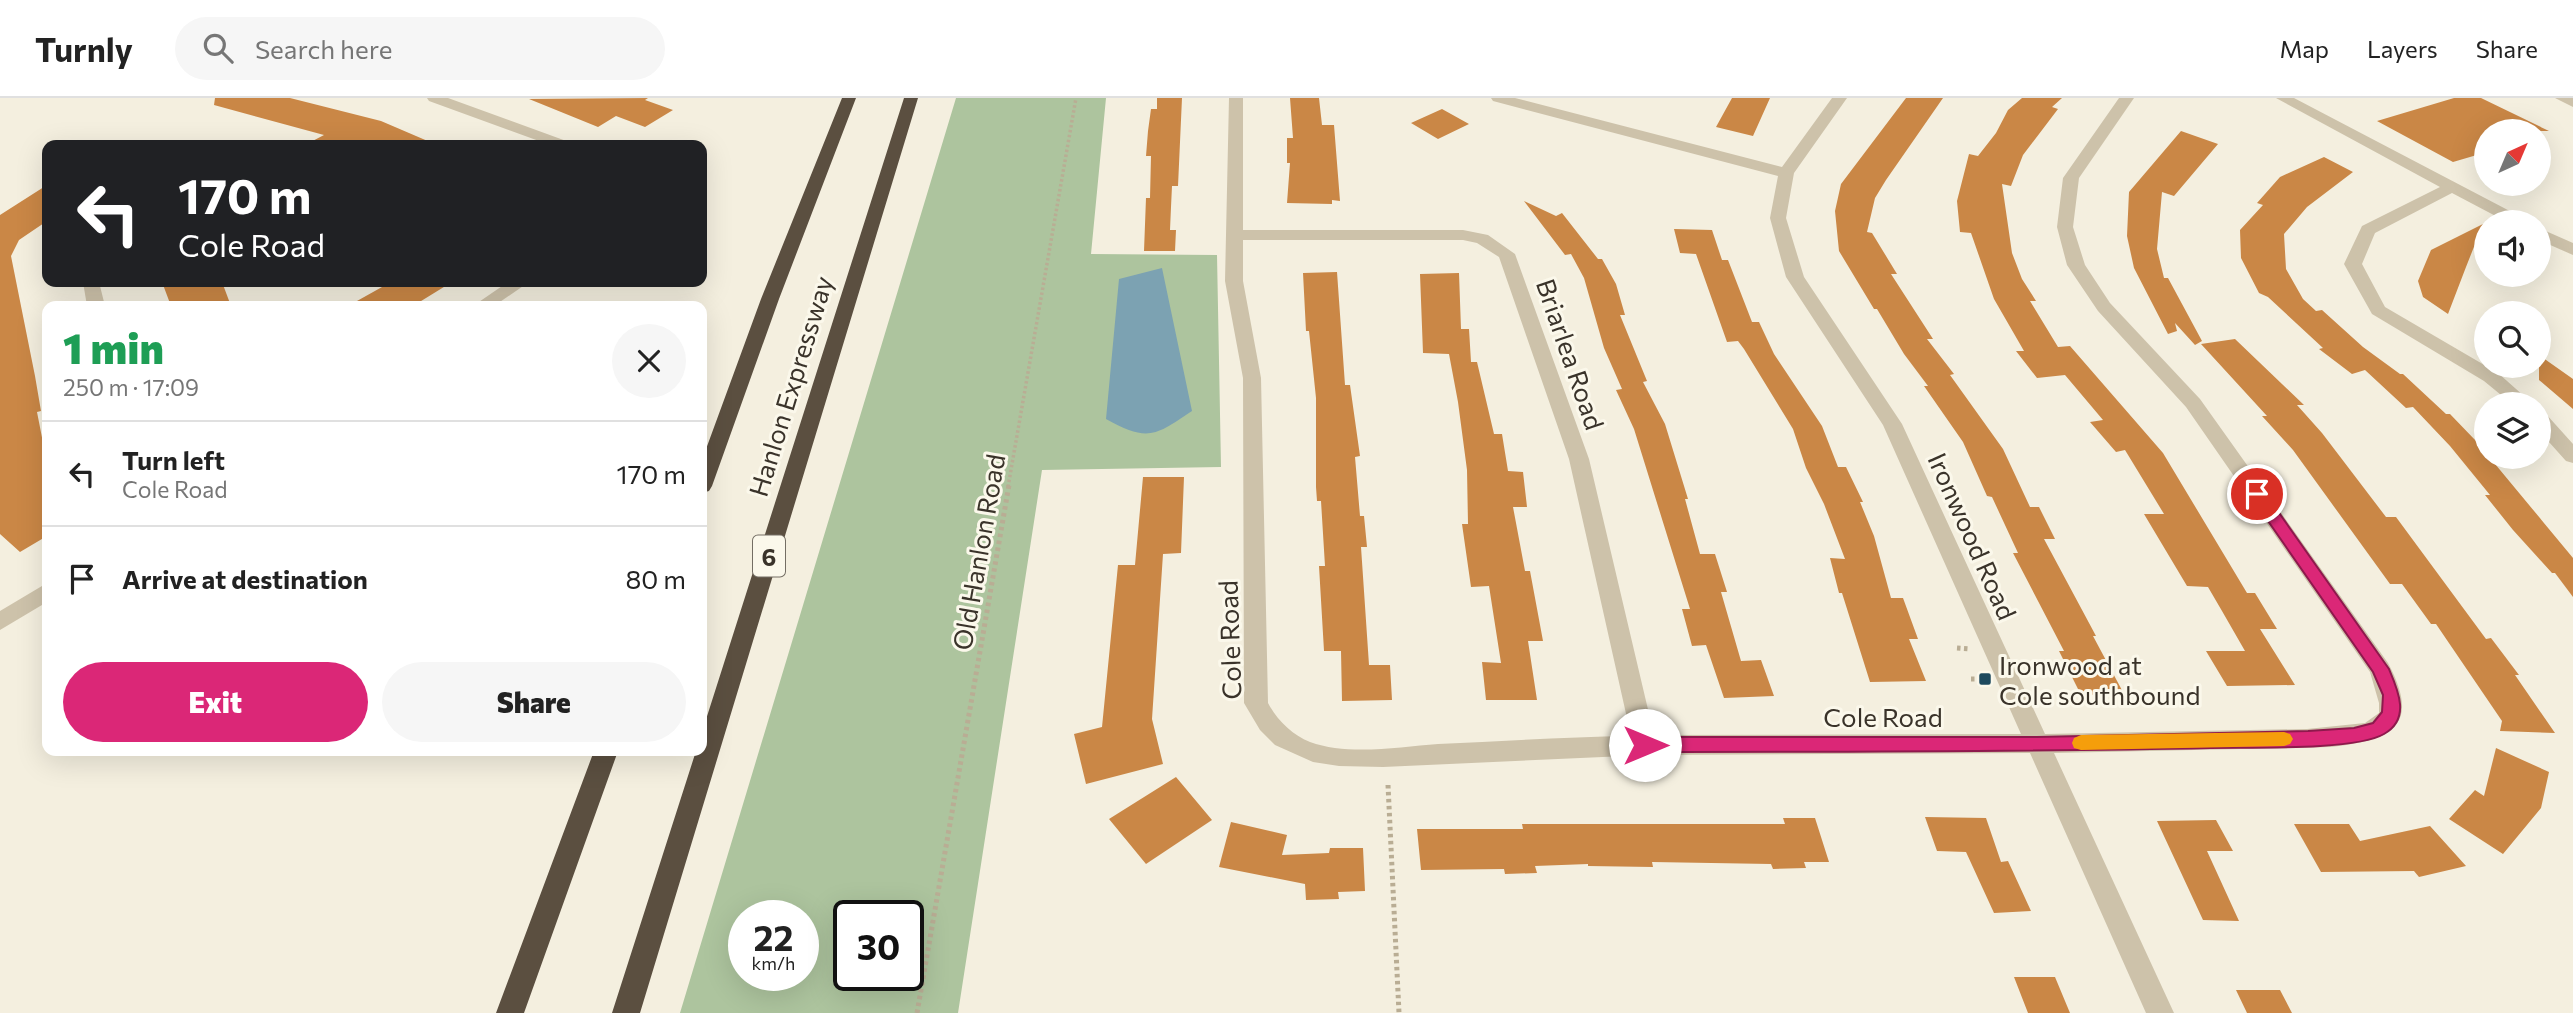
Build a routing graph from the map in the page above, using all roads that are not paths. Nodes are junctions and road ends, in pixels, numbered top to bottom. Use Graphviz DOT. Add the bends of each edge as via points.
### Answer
graph roads {
  1 [pos="434,98"];
  2 [pos="849,98"];
  3 [pos="911,98"];
  4 [pos="1236,98"];
  5 [pos="1498,98"];
  6 [pos="1840,98"];
  7 [pos="2127,98"];
  8 [pos="2283,98"];
  9 [pos="2562,98"];
  10 [pos="460,101"];
  11 [pos="2573,103"];
  12 [pos="552,140"];
  13 [pos="1786,173"];
  14 [pos="2452,187"];
  15 [pos="2496,210"];
  16 [pos="1233,235"];
  17 [pos="2551,239"];
  18 [pos="2573,250"];
  19 [pos="512,287"];
  20 [pos="490,301"];
  21 [pos="2509,392"];
  22 [pos="2551,432"];
  23 [pos="2573,456"];
  24 [pos="707,472"];
  25 [pos="42,594"];
  26 [pos="0,622"];
  27 [pos="2037,744"];
  28 [pos="1645,745"];
  29 [pos="707,753"];
  30 [pos="604,756"];
  31 [pos="706,756"];
  32 [pos="510,1013"];
  33 [pos="626,1013"];
  34 [pos="2160,1013"];
  1 -- 10 [label="street"];
  2 -- 24 [label="highway, Hanlon Expressway"];
  3 -- 29 [label="highway, Hanlon Expressway / 6"];
  4 -- 16 [label="street, Cole Road"];
  5 -- 13 [label="street"];
  6 -- 13 [label="street, Ironwood Road"];
  7 -- 27 [label="street, Cole Road" via="2071,178 2065,227 2076,265 2104,307 2214,431 2380,669 2392,695 2391,713 2379,729 2354,735"];
  8 -- 14 [label="street"];
  9 -- 11 [label="street"];
  10 -- 12 [label="street"];
  13 -- 27 [label="street, Ironwood Road" via="1778,218 1795,276 1892,424"];
  14 -- 15 [label="street"];
  14 -- 21 [label="street" via="2368,230 2353,264 2378,310"];
  16 -- 28 [label="street, Briarlea Road" via="1463,235 1482,239 1507,254 1579,459"];
  16 -- 28 [label="street, Cole Road" via="1234,281 1252,378 1256,703 1263,720 1297,748 1324,755 1381,757"];
  17 -- 18 [label="street"];
  19 -- 20 [label="street"];
  22 -- 23 [label="street"];
  25 -- 26 [label="street"];
  27 -- 28 [label="street, Cole Road"];
  27 -- 34 [label="street, Ironwood Road"];
  30 -- 32 [label="highway"];
  31 -- 33 [label="highway, Hanlon Expressway / 6"];
}
